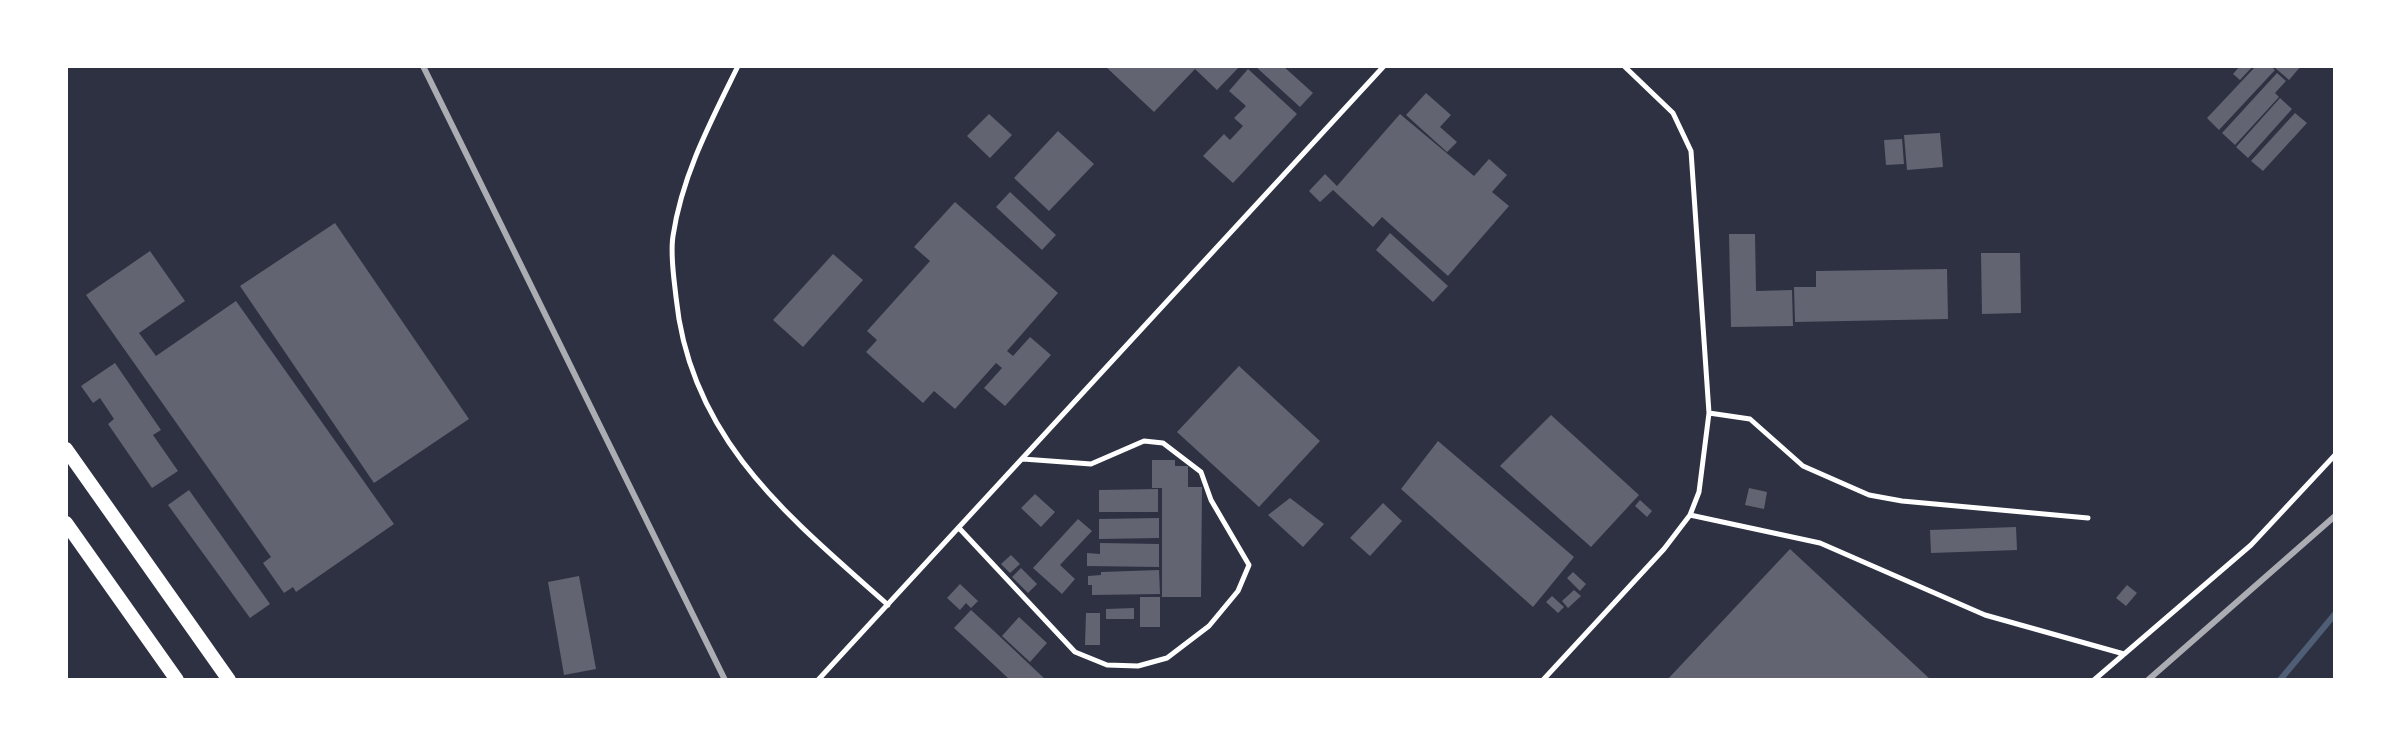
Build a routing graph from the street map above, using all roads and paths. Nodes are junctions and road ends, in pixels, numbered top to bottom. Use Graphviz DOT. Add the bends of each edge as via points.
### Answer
graph roads {
  1 [pos="738,66"];
  2 [pos="1384,66"];
  3 [pos="1624,66"];
  4 [pos="1709,413"];
  5 [pos="66,449"];
  6 [pos="2335,455"];
  7 [pos="1022,459"];
  8 [pos="1690,515"];
  9 [pos="2088,518"];
  10 [pos="66,523"];
  11 [pos="959,528"];
  12 [pos="888,605"];
  13 [pos="2124,654"];
  14 [pos="177,680"];
  15 [pos="229,680"];
  16 [pos="818,680"];
  17 [pos="1543,680"];
  18 [pos="2094,680"];
  1 -- 12 [label="lane" via="699,144 672,239 677,310 687,355 715,419 753,478"];
  2 -- 7 [label="lane"];
  3 -- 4 [label="lane" via="1673,113 1691,151"];
  4 -- 8 [label="lane" via="1704,469"];
  4 -- 9 [label="lane" via="1750,419 1803,466 1869,495"];
  5 -- 15 [label="main road"];
  6 -- 13 [label="lane" via="2251,545"];
  7 -- 11 [label="lane"];
  7 -- 11 [label="lane" via="1091,464 1144,441 1166,445 1201,472 1249,565 1238,591 1209,626 1167,658 1138,666 1107,665 1075,652"];
  8 -- 13 [label="lane" via="1820,543 1985,615"];
  8 -- 17 [label="lane"];
  10 -- 14 [label="main road"];
  11 -- 12 [label="lane"];
  12 -- 16 [label="lane"];
  13 -- 18 [label="lane"];
}
